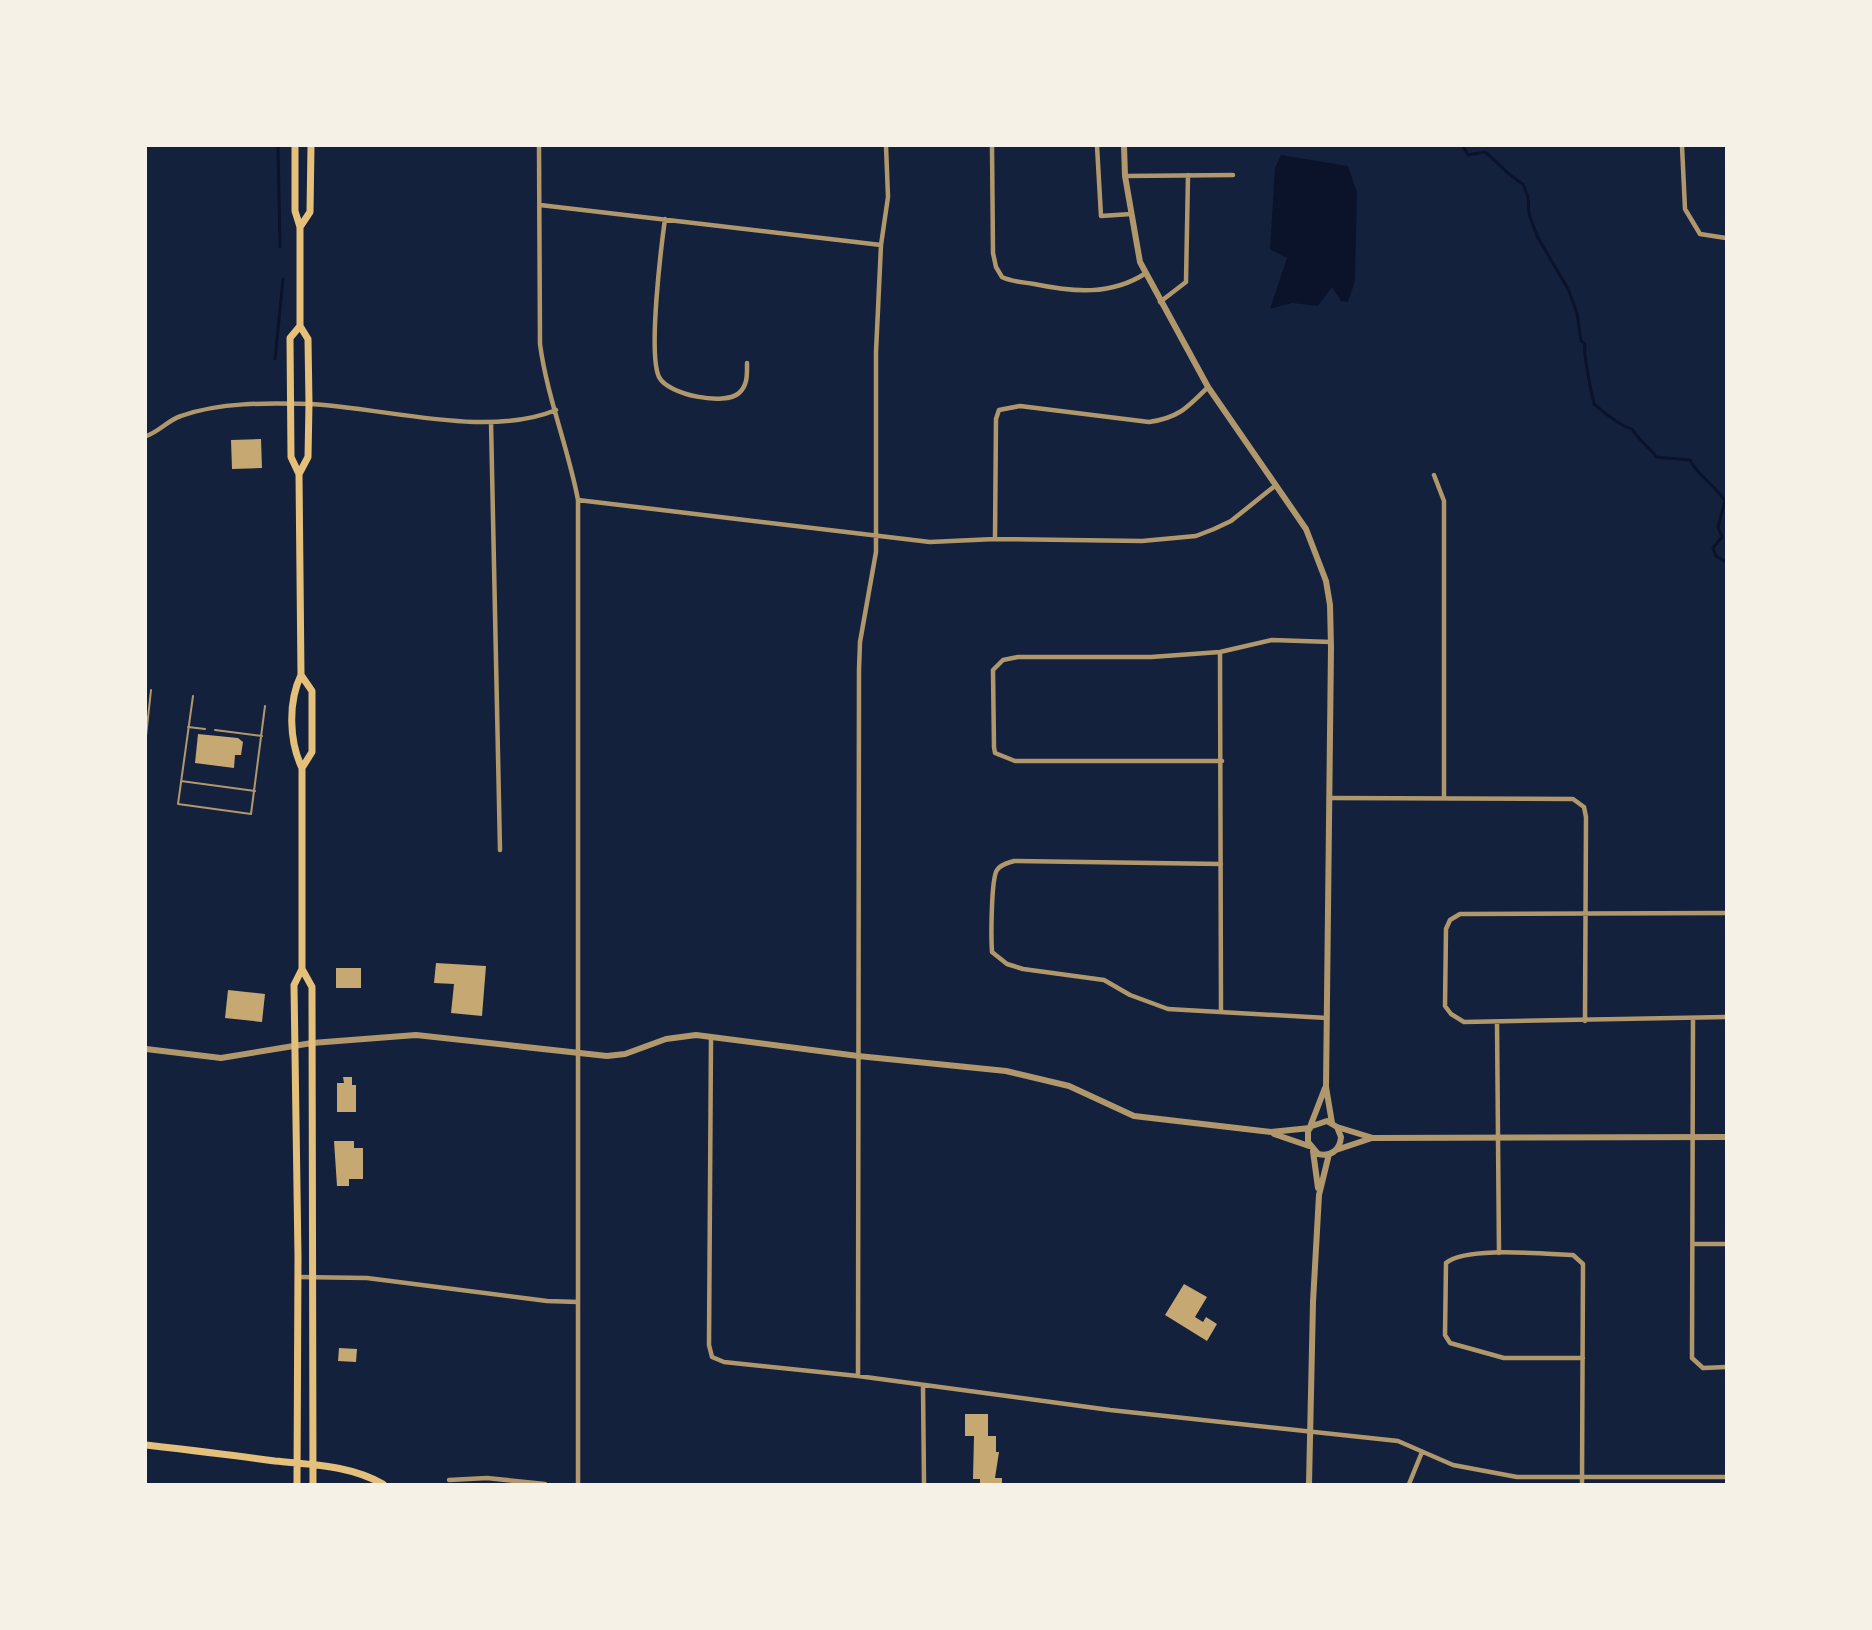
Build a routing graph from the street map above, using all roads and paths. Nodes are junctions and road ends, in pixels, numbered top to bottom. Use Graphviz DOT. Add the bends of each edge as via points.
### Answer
graph roads {
  1 [pos="295,146"];
  2 [pos="311,146"];
  3 [pos="539,146"];
  4 [pos="886,146"];
  5 [pos="992,146"];
  6 [pos="1097,146"];
  7 [pos="1124,146"];
  8 [pos="1682,146"];
  9 [pos="1188,175"];
  10 [pos="1233,175"];
  11 [pos="1125,176"];
  12 [pos="540,205"];
  13 [pos="1131,214"];
  14 [pos="665,219"];
  15 [pos="300,227"];
  16 [pos="1726,238"];
  17 [pos="881,245"];
  18 [pos="1146,273"];
  19 [pos="1160,302"];
  20 [pos="300,326"];
  21 [pos="747,363"];
  22 [pos="1208,387"];
  23 [pos="291,404"];
  24 [pos="309,404"];
  25 [pos="556,410"];
  26 [pos="491,422"];
  27 [pos="146,436"];
  28 [pos="299,474"];
  29 [pos="1434,475"];
  30 [pos="1276,485"];
  31 [pos="579,500"];
  32 [pos="877,537"];
  33 [pos="995,539"];
  34 [pos="1331,642"];
  35 [pos="1220,652"];
  36 [pos="301,675"];
  37 [pos="151,690"];
  38 [pos="193,696"];
  39 [pos="266,706"];
  40 [pos="188,727"];
  41 [pos="206,729"];
  42 [pos="214,730"];
  43 [pos="146,736"];
  44 [pos="262,736"];
  45 [pos="1222,761"];
  46 [pos="302,768"];
  47 [pos="181,781"];
  48 [pos="255,790"];
  49 [pos="1329,798"];
  50 [pos="1444,798"];
  51 [pos="500,850"];
  52 [pos="1221,864"];
  53 [pos="1726,913"];
  54 [pos="1586,914"];
  55 [pos="302,969"];
  56 [pos="1221,1012"];
  57 [pos="1726,1017"];
  58 [pos="1327,1018"];
  59 [pos="1693,1018"];
  60 [pos="1585,1021"];
  61 [pos="1497,1022"];
  62 [pos="711,1037"];
  63 [pos="312,1043"];
  64 [pos="295,1047"];
  65 [pos="146,1049"];
  66 [pos="578,1053"];
  67 [pos="858,1056"];
  68 [pos="1326,1087"];
  69 [pos="1334,1125"];
  70 [pos="1311,1127"];
  71 [pos="1270,1132"];
  72 [pos="1499,1137"];
  73 [pos="1693,1137"];
  74 [pos="1726,1137"];
  75 [pos="1373,1138"];
  76 [pos="1311,1149"];
  77 [pos="1333,1152"];
  78 [pos="1319,1195"];
  79 [pos="1693,1244"];
  80 [pos="1726,1244"];
  81 [pos="1499,1252"];
  82 [pos="298,1277"];
  83 [pos="314,1278"];
  84 [pos="578,1302"];
  85 [pos="1583,1358"];
  86 [pos="1726,1367"];
  87 [pos="858,1376"];
  88 [pos="923,1385"];
  89 [pos="1310,1432"];
  90 [pos="146,1445"];
  91 [pos="1422,1452"];
  92 [pos="296,1463"];
  93 [pos="314,1464"];
  94 [pos="1582,1476"];
  95 [pos="1696,1477"];
  96 [pos="1726,1478"];
  97 [pos="449,1480"];
  98 [pos="297,1485"];
  99 [pos="313,1485"];
  100 [pos="383,1485"];
  101 [pos="545,1485"];
  102 [pos="578,1485"];
  103 [pos="924,1485"];
  104 [pos="1309,1485"];
  105 [pos="1409,1485"];
  106 [pos="1582,1485"];
  107 [pos="1695,1485"];
  1 -- 15 [label="main road" via="295,211"];
  2 -- 15 [label="main road" via="310,212"];
  3 -- 12 [label="street"];
  4 -- 17 [label="street" via="888,197"];
  5 -- 18 [label="street" via="993,253 1002,277 1085,291 1110,288"];
  6 -- 13 [label="street" via="1101,216"];
  7 -- 11 [label="street"];
  8 -- 16 [label="street" via="1685,209 1700,234"];
  9 -- 10 [label="street"];
  9 -- 11 [label="street"];
  9 -- 19 [label="street" via="1186,282"];
  11 -- 13 [label="street"];
  12 -- 14 [label="street"];
  12 -- 25 [label="street" via="540,344"];
  13 -- 18 [label="street" via="1140,262"];
  14 -- 17 [label="street"];
  14 -- 21 [label="street" via="658,282 659,377 685,394 726,399 739,394 747,383"];
  15 -- 20 [label="main road"];
  17 -- 32 [label="street" via="876,352"];
  18 -- 19 [label="street"];
  19 -- 22 [label="street"];
  20 -- 23 [label="main road" via="291,338"];
  20 -- 24 [label="main road" via="308,339"];
  22 -- 30 [label="street"];
  22 -- 33 [label="street" via="1182,412 1149,422 1020,406 999,410"];
  23 -- 24 [label="street"];
  23 -- 27 [label="street" via="228,406 180,416"];
  23 -- 28 [label="main road" via="291,457"];
  24 -- 26 [label="street"];
  24 -- 28 [label="main road" via="308,457"];
  25 -- 26 [label="street" via="506,423"];
  25 -- 31 [label="street"];
  26 -- 51 [label="street"];
  28 -- 36 [label="main road"];
  29 -- 50 [label="street" via="1444,501"];
  30 -- 33 [label="street" via="1231,521 1196,536 1142,542"];
  30 -- 34 [label="street" via="1317,554 1330,605"];
  31 -- 32 [label="street"];
  31 -- 66 [label="street"];
  32 -- 33 [label="street" via="930,542"];
  32 -- 67 [label="street" via="859,670"];
  34 -- 35 [label="street" via="1272,640"];
  34 -- 49 [label="street"];
  35 -- 45 [label="street"];
  35 -- 45 [label="street" via="1003,660 993,670 994,747 1002,758 1015,760"];
  36 -- 46 [label="main road" via="294,691 293,726 294,751"];
  36 -- 46 [label="main road" via="312,691 312,752"];
  37 -- 43 [label="lane"];
  38 -- 40 [label="lane"];
  39 -- 44 [label="lane"];
  40 -- 41 [label="lane"];
  40 -- 47 [label="lane"];
  42 -- 44 [label="lane"];
  44 -- 48 [label="lane"];
  45 -- 52 [label="street"];
  46 -- 55 [label="main road"];
  47 -- 48 [label="lane"];
  47 -- 48 [label="lane" via="178,804 251,814"];
  49 -- 50 [label="street"];
  49 -- 58 [label="street"];
  50 -- 54 [label="street" via="1573,799 1584,807"];
  52 -- 56 [label="street"];
  52 -- 56 [label="street" via="1003,864 996,871 994,883 991,941 992,952 1007,964 1023,969 1104,980 1130,996 1168,1010"];
  53 -- 54 [label="street"];
  54 -- 60 [label="street"];
  54 -- 61 [label="street" via="1460,914 1450,920 1446,929 1446,1006 1450,1014 1464,1022"];
  55 -- 63 [label="main road" via="312,987"];
  55 -- 64 [label="main road" via="294,985"];
  56 -- 58 [label="street"];
  57 -- 59 [label="street"];
  58 -- 68 [label="street"];
  59 -- 60 [label="street"];
  59 -- 73 [label="street"];
  60 -- 61 [label="street"];
  61 -- 72 [label="street"];
  62 -- 66 [label="street" via="666,1039 625,1054"];
  62 -- 67 [label="street"];
  62 -- 87 [label="street" via="708,1326 712,1357 736,1364"];
  63 -- 64 [label="street"];
  63 -- 66 [label="street" via="416,1035"];
  63 -- 83 [label="main road"];
  64 -- 65 [label="street" via="221,1058"];
  64 -- 82 [label="main road"];
  66 -- 84 [label="street"];
  67 -- 71 [label="street" via="1006,1071 1068,1086 1134,1116"];
  67 -- 87 [label="street"];
  68 -- 69 [label="street"];
  68 -- 70 [label="street"];
  69 -- 70 [label="street" via="1322,1121"];
  69 -- 75 [label="street"];
  69 -- 77 [label="street" via="1341,1142"];
  70 -- 71 [label="street"];
  70 -- 76 [label="street" via="1307,1137"];
  71 -- 76 [label="street"];
  72 -- 73 [label="street"];
  72 -- 75 [label="street"];
  72 -- 81 [label="street"];
  73 -- 74 [label="street"];
  73 -- 79 [label="street"];
  75 -- 77 [label="street"];
  76 -- 77 [label="street"];
  76 -- 78 [label="street"];
  77 -- 78 [label="street"];
  78 -- 89 [label="street"];
  79 -- 80 [label="street"];
  79 -- 86 [label="street" via="1692,1358 1703,1368"];
  81 -- 85 [label="street" via="1573,1255 1582,1264"];
  81 -- 85 [label="street" via="1454,1256 1446,1263 1445,1335 1450,1343 1504,1358"];
  82 -- 83 [label="street"];
  82 -- 92 [label="main road"];
  83 -- 84 [label="street" via="367,1278"];
  83 -- 93 [label="main road"];
  84 -- 102 [label="street"];
  85 -- 94 [label="street"];
  87 -- 88 [label="street"];
  88 -- 89 [label="street"];
  88 -- 103 [label="street"];
  89 -- 91 [label="street" via="1398,1441"];
  89 -- 104 [label="street"];
  90 -- 92 [label="main road"];
  91 -- 94 [label="street" via="1453,1465 1517,1478"];
  91 -- 105 [label="street"];
  92 -- 93 [label="main road"];
  92 -- 98 [label="main road"];
  93 -- 99 [label="main road"];
  93 -- 100 [label="main road" via="355,1472"];
  94 -- 95 [label="street"];
  94 -- 106 [label="street"];
  95 -- 96 [label="street"];
  95 -- 107 [label="street"];
  97 -- 101 [label="street" via="487,1478"];
}
